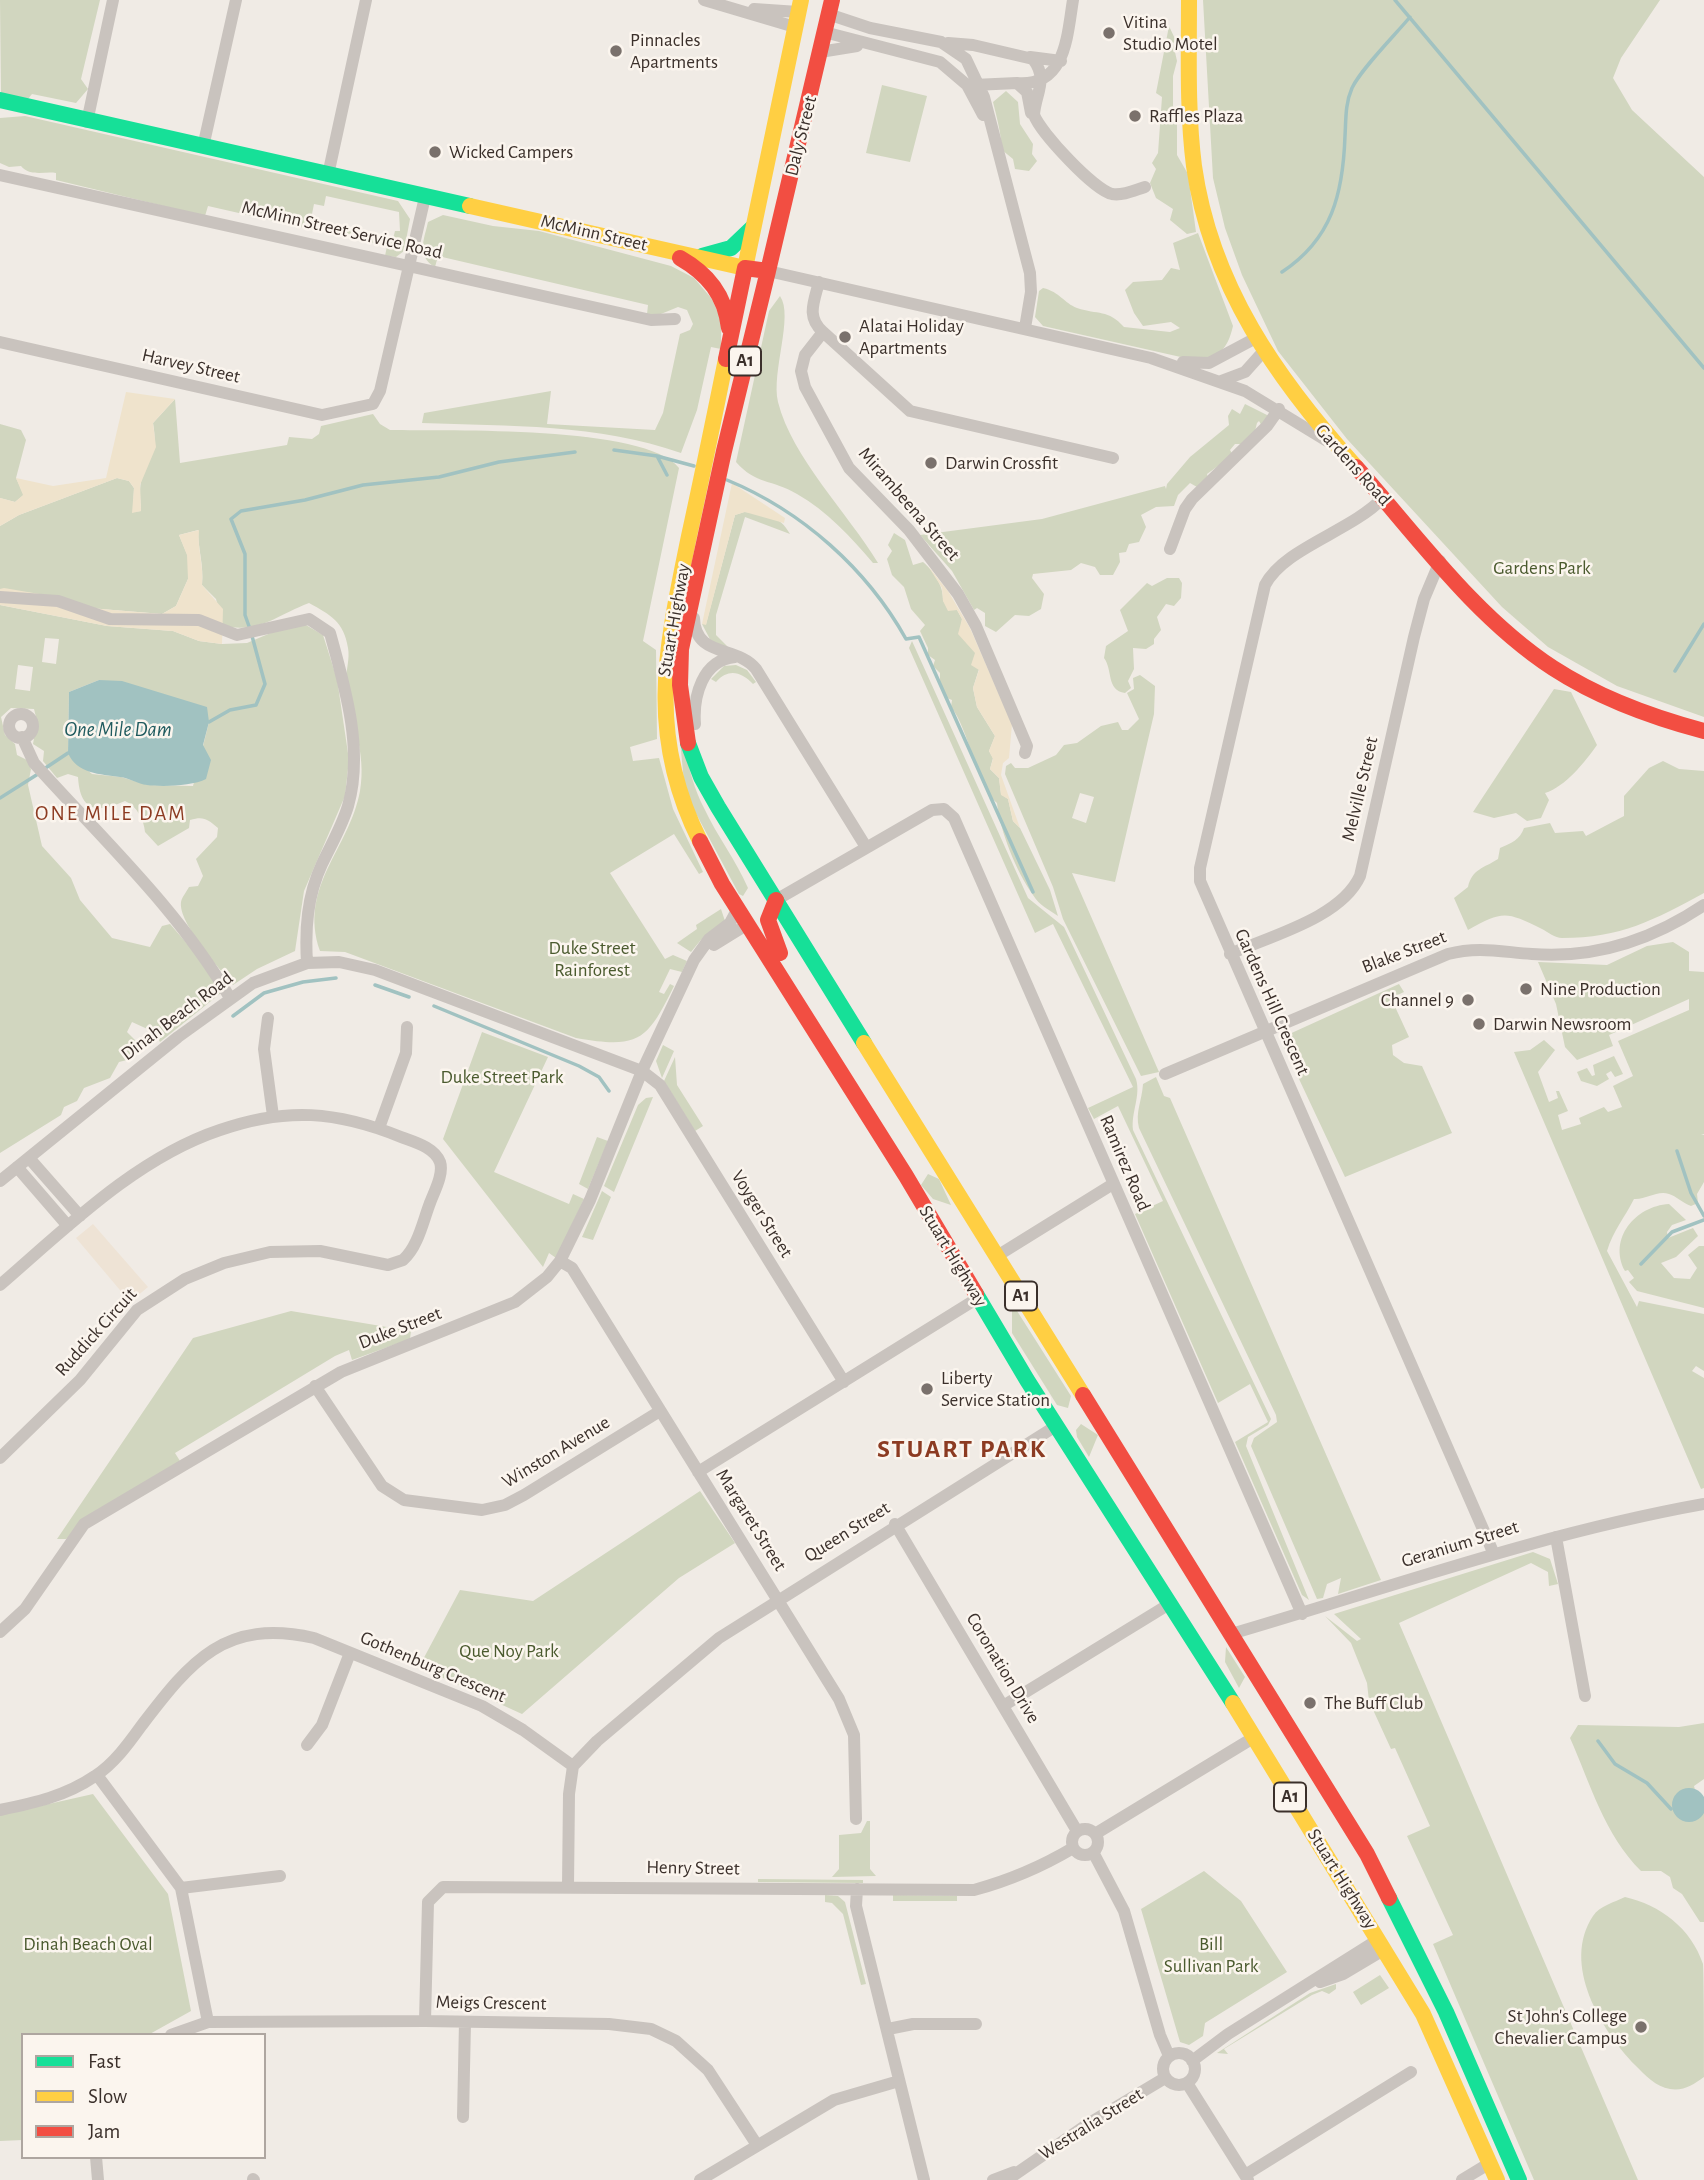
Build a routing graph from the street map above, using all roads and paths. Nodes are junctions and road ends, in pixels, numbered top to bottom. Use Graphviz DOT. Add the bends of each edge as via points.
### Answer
graph roads {
  1 [pos="113,0"];
  2 [pos="236,0"];
  3 [pos="366,0"];
  4 [pos="704,0"];
  5 [pos="1073,0"];
  6 [pos="1181,0"];
  7 [pos="1189,0"];
  8 [pos="830,7"];
  9 [pos="798,13"];
  10 [pos="824,32"];
  11 [pos="909,38"];
  12 [pos="941,42"];
  13 [pos="871,46"];
  14 [pos="821,52"];
  15 [pos="960,53"];
  16 [pos="905,54"];
  17 [pos="1030,57"];
  18 [pos="1061,61"];
  19 [pos="1188,62"];
  20 [pos="948,67"];
  21 [pos="1041,79"];
  22 [pos="1017,83"];
  23 [pos="967,85"];
  24 [pos="981,87"];
  25 [pos="0,100"];
  26 [pos="36,110"];
  27 [pos="0,111"];
  28 [pos="1036,119"];
  29 [pos="87,121"];
  30 [pos="203,147"];
  31 [pos="996,148"];
  32 [pos="0,174"];
  33 [pos="328,175"];
  34 [pos="1145,187"];
  35 [pos="425,197"];
  36 [pos="752,228"];
  37 [pos="653,247"];
  38 [pos="695,257"];
  39 [pos="410,265"];
  40 [pos="746,268"];
  41 [pos="768,271"];
  42 [pos="819,282"];
  43 [pos="675,319"];
  44 [pos="1025,328"];
  45 [pos="822,332"];
  46 [pos="0,342"];
  47 [pos="1258,346"];
  48 [pos="728,356"];
  49 [pos="1152,358"];
  50 [pos="1221,381"];
  51 [pos="1279,409"];
  52 [pos="1333,444"];
  53 [pos="717,449"];
  54 [pos="1113,458"];
  55 [pos="709,484"];
  56 [pos="1383,498"];
  57 [pos="713,505"];
  58 [pos="1170,550"];
  59 [pos="1440,561"];
  60 [pos="0,597"];
  61 [pos="742,658"];
  62 [pos="1704,731"];
  63 [pos="22,737"];
  64 [pos="1025,753"];
  65 [pos="708,791"];
  66 [pos="866,848"];
  67 [pos="745,849"];
  68 [pos="776,900"];
  69 [pos="1704,905"];
  70 [pos="738,908"];
  71 [pos="748,924"];
  72 [pos="1230,954"];
  73 [pos="694,960"];
  74 [pos="307,963"];
  75 [pos="230,998"];
  76 [pos="268,1018"];
  77 [pos="407,1027"];
  78 [pos="1264,1030"];
  79 [pos="821,1042"];
  80 [pos="642,1071"];
  81 [pos="1165,1074"];
  82 [pos="273,1116"];
  83 [pos="379,1128"];
  84 [pos="29,1157"];
  85 [pos="17,1167"];
  86 [pos="920,1167"];
  87 [pos="0,1181"];
  88 [pos="1113,1184"];
  89 [pos="80,1216"];
  90 [pos="68,1226"];
  91 [pos="997,1256"];
  92 [pos="560,1261"];
  93 [pos="0,1285"];
  94 [pos="978,1298"];
  95 [pos="844,1382"];
  96 [pos="315,1386"];
  97 [pos="660,1411"];
  98 [pos="1072,1416"];
  99 [pos="0,1458"];
  100 [pos="698,1472"];
  101 [pos="1704,1504"];
  102 [pos="895,1524"];
  103 [pos="1556,1536"];
  104 [pos="1493,1552"];
  105 [pos="778,1598"];
  106 [pos="1171,1603"];
  107 [pos="1302,1614"];
  108 [pos="0,1632"];
  109 [pos="1216,1644"];
  110 [pos="350,1653"];
  111 [pos="1585,1696"];
  112 [pos="1003,1706"];
  113 [pos="1253,1738"];
  114 [pos="307,1745"];
  115 [pos="573,1766"];
  116 [pos="97,1775"];
  117 [pos="0,1810"];
  118 [pos="856,1819"];
  119 [pos="1077,1831"];
  120 [pos="1095,1834"];
  121 [pos="1073,1848"];
  122 [pos="1093,1852"];
  123 [pos="280,1876"];
  124 [pos="568,1886"];
  125 [pos="181,1888"];
  126 [pos="857,1889"];
  127 [pos="1406,1928"];
  128 [pos="1382,1944"];
  129 [pos="425,2021"];
  130 [pos="208,2022"];
  131 [pos="465,2022"];
  132 [pos="976,2024"];
  133 [pos="887,2029"];
  134 [pos="177,2033"];
  135 [pos="1169,2056"];
  136 [pos="1192,2061"];
  137 [pos="1411,2072"];
  138 [pos="1165,2078"];
  139 [pos="899,2081"];
  140 [pos="1187,2083"];
  141 [pos="464,2117"];
  142 [pos="757,2145"];
  143 [pos="1508,2154"];
  144 [pos="96,2159"];
  145 [pos="1490,2163"];
  146 [pos="1012,2175"];
  147 [pos="1246,2177"];
  148 [pos="98,2180"];
  149 [pos="700,2180"];
  150 [pos="925,2180"];
  151 [pos="993,2180"];
  152 [pos="1462,2180"];
  153 [pos="1497,2180"];
  154 [pos="1519,2180"];
  1 -- 29 [label="street"];
  2 -- 30 [label="street"];
  3 -- 33 [label="street"];
  4 -- 9 [label="street"];
  5 -- 18 [label="street"];
  6 -- 19 [label="main road, Gardens Road"];
  7 -- 19 [label="main road, Gardens Road"];
  8 -- 9 [label="main road"];
  8 -- 10 [label="main road, Daly Street"];
  8 -- 11 [label="street"];
  9 -- 10 [label="main road"];
  9 -- 36 [label="main road, Daly Street"];
  10 -- 13 [label="street"];
  10 -- 14 [label="main road, Daly Street"];
  11 -- 12 [label="street"];
  11 -- 16 [label="street"];
  12 -- 15 [label="street"];
  12 -- 17 [label="street"];
  13 -- 14 [label="street"];
  13 -- 16 [label="street"];
  14 -- 41 [label="main road, Daly Street"];
  15 -- 20 [label="street"];
  15 -- 24 [label="street"];
  16 -- 20 [label="street"];
  17 -- 18 [label="street"];
  17 -- 21 [label="street"];
  18 -- 21 [label="street"];
  19 -- 47 [label="main road, Gardens Road" via="1191,145 1205,221 1230,292"];
  20 -- 23 [label="street"];
  21 -- 22 [label="street"];
  21 -- 28 [label="street"];
  22 -- 24 [label="street" via="1001,81"];
  22 -- 28 [label="street" via="1027,93"];
  23 -- 24 [label="street"];
  23 -- 31 [label="street"];
  24 -- 31 [label="street"];
  25 -- 26 [label="main road, McMinn Street"];
  26 -- 27 [label="main road, McMinn Street"];
  26 -- 29 [label="main road, McMinn Street"];
  28 -- 34 [label="street" via="1102,190 1119,194"];
  29 -- 30 [label="main road, McMinn Street"];
  30 -- 33 [label="main road, McMinn Street"];
  31 -- 44 [label="street" via="1030,273"];
  32 -- 39 [label="street, McMinn Street Service Road"];
  33 -- 35 [label="main road, McMinn Street"];
  35 -- 37 [label="main road, McMinn Street"];
  35 -- 39 [label="street"];
  36 -- 38 [label="main road" via="731,248"];
  36 -- 40 [label="main road, Daly Street"];
  37 -- 38 [label="main road, McMinn Street"];
  37 -- 48 [label="main road" via="689,263 718,289 728,316"];
  38 -- 40 [label="main road, McMinn Street"];
  39 -- 43 [label="street, McMinn Street Service Road" via="651,320"];
  39 -- 46 [label="street, Harvey Street" via="373,404 321,415"];
  40 -- 41 [label="main road, McMinn Street"];
  40 -- 48 [label="main road, Stuart Highway / A1"];
  41 -- 42 [label="street, McMinn Street"];
  41 -- 53 [label="main road, Stuart Highway / A1"];
  42 -- 44 [label="street, McMinn Street"];
  42 -- 45 [label="street" via="812,313"];
  44 -- 49 [label="street, McMinn Street"];
  45 -- 54 [label="street" via="910,411"];
  45 -- 64 [label="street, Mirambeena Street" via="805,355 801,371 805,387 849,468 909,530 958,594 982,638 1027,746"];
  47 -- 49 [label="street" via="1209,363"];
  47 -- 50 [label="street" via="1245,372"];
  47 -- 52 [label="main road, Gardens Road"];
  48 -- 53 [label="main road, Stuart Highway / A1"];
  49 -- 50 [label="street"];
  50 -- 51 [label="street"];
  51 -- 52 [label="street"];
  51 -- 58 [label="street" via="1192,499"];
  52 -- 56 [label="main road, Gardens Road"];
  53 -- 55 [label="main road, Stuart Highway / A1"];
  55 -- 57 [label="main road, Stuart Highway / A1"];
  55 -- 70 [label="main road, Stuart Highway / A1" via="667,644 664,716 673,772 686,813"];
  56 -- 59 [label="main road, Gardens Road"];
  56 -- 72 [label="street, Gardens Hill Crescent" via="1358,521 1288,559 1265,586 1200,868 1201,889"];
  57 -- 61 [label="street" via="694,627 707,646"];
  57 -- 65 [label="main road, Stuart Highway / A1" via="684,629 680,685 688,743"];
  59 -- 62 [label="main road, Gardens Road" via="1532,654 1633,708"];
  59 -- 72 [label="street, Melville Street" via="1424,599 1354,888 1333,909"];
  60 -- 74 [label="street" via="58,601 110,619 199,620 237,635 309,619 330,633 355,759 351,795 312,889 305,935"];
  61 -- 65 [label="street" via="728,658 714,666 703,678 695,699"];
  61 -- 66 [label="street" via="762,678"];
  63 -- 75 [label="street" via="34,763 160,899"];
  65 -- 67 [label="main road, Stuart Highway / A1"];
  66 -- 68 [label="street, Ramirez Road"];
  66 -- 88 [label="street, Ramirez Road" via="932,810 944,809 954,818"];
  67 -- 68 [label="main road, Stuart Highway / A1"];
  67 -- 71 [label="main road" via="745,869 756,903"];
  68 -- 79 [label="main road" via="768,914 772,938 802,991"];
  68 -- 86 [label="main road, Stuart Highway / A1"];
  69 -- 78 [label="street, Blake Street" via="1654,935 1618,948 1534,954 1475,948 1448,954"];
  70 -- 71 [label="main road, Stuart Highway / A1"];
  70 -- 73 [label="street, Duke Street" via="730,923 709,939"];
  71 -- 73 [label="street"];
  71 -- 79 [label="main road, Stuart Highway / A1"];
  72 -- 78 [label="street, Gardens Hill Crescent"];
  73 -- 80 [label="street, Duke Street"];
  74 -- 75 [label="street, Dinah Beach Road" via="253,983"];
  74 -- 80 [label="street, Dinah Beach Road" via="339,962 375,970"];
  75 -- 84 [label="street, Dinah Beach Road"];
  76 -- 82 [label="street" via="264,1049"];
  77 -- 83 [label="street" via="406,1053"];
  78 -- 81 [label="street, Blake Street"];
  78 -- 104 [label="street, Gardens Hill Crescent"];
  79 -- 86 [label="main road, Stuart Highway / A1"];
  80 -- 92 [label="street, Duke Street"];
  80 -- 95 [label="street, Voyger Street" via="660,1085"];
  82 -- 83 [label="street, Ruddick Circuit" via="318,1114"];
  82 -- 89 [label="street, Ruddick Circuit" via="190,1142"];
  83 -- 99 [label="street, Ruddick Circuit" via="428,1149 441,1167 406,1258 388,1265 320,1251 270,1252 224,1262 185,1279 137,1310 80,1380"];
  84 -- 85 [label="street, Dinah Beach Road"];
  84 -- 89 [label="street"];
  85 -- 87 [label="street, Dinah Beach Road"];
  85 -- 90 [label="street"];
  86 -- 91 [label="main road, Stuart Highway / A1"];
  86 -- 94 [label="main road, Stuart Highway / A1"];
  88 -- 91 [label="street"];
  88 -- 107 [label="street, Ramirez Road"];
  89 -- 90 [label="street, Ruddick Circuit"];
  90 -- 93 [label="street, Ruddick Circuit"];
  91 -- 98 [label="main road, Stuart Highway / A1"];
  92 -- 96 [label="street, Duke Street" via="516,1302 376,1356"];
  92 -- 97 [label="street, Margaret Street" via="572,1268"];
  94 -- 95 [label="street"];
  94 -- 98 [label="main road, Stuart Highway / A1"];
  95 -- 100 [label="street"];
  96 -- 97 [label="street, Winston Avenue" via="382,1486 404,1500 482,1510 524,1495"];
  96 -- 108 [label="street, Duke Street" via="84,1524 25,1609"];
  97 -- 100 [label="street, Margaret Street"];
  98 -- 102 [label="street, Queen Street"];
  98 -- 106 [label="main road, Stuart Highway / A1"];
  98 -- 109 [label="main road, Stuart Highway / A1"];
  100 -- 105 [label="street, Margaret Street"];
  101 -- 103 [label="street, Geranium Street"];
  102 -- 105 [label="street, Queen Street"];
  102 -- 112 [label="street, Coronation Drive"];
  103 -- 104 [label="street, Geranium Street"];
  103 -- 111 [label="street"];
  104 -- 107 [label="street, Geranium Street"];
  105 -- 115 [label="street, Queen Street" via="695,1656"];
  105 -- 118 [label="street, Margaret Street" via="848,1716 854,1735"];
  106 -- 109 [label="main road, Stuart Highway / A1"];
  106 -- 112 [label="street"];
  107 -- 109 [label="street, Geranium Street"];
  109 -- 113 [label="main road, Stuart Highway / A1"];
  109 -- 127 [label="main road, Stuart Highway / A1" via="1319,1772"];
  110 -- 114 [label="street" via="322,1725"];
  110 -- 115 [label="street, Gothenburg Crescent" via="497,1713"];
  110 -- 116 [label="street, Gothenburg Crescent" via="314,1638 279,1633 222,1645 186,1669 132,1739"];
  112 -- 119 [label="street, Coronation Drive"];
  113 -- 120 [label="street"];
  113 -- 128 [label="main road, Stuart Highway / A1"];
  115 -- 124 [label="street"];
  116 -- 117 [label="street, Gothenburg Crescent" via="45,1801"];
  116 -- 125 [label="street"];
  119 -- 120 [label="street"];
  119 -- 121 [label="street"];
  120 -- 122 [label="street"];
  121 -- 122 [label="street" via="1080,1854"];
  121 -- 126 [label="street, Henry Street" via="1042,1867 974,1890"];
  122 -- 135 [label="street" via="1124,1911"];
  123 -- 125 [label="street"];
  124 -- 126 [label="street, Henry Street"];
  124 -- 129 [label="street, Henry Street" via="448,1886 436,1891 428,1902"];
  125 -- 130 [label="street"];
  126 -- 133 [label="street" via="856,1906"];
  127 -- 128 [label="main road"];
  127 -- 143 [label="main road, Stuart Highway / A1"];
  128 -- 136 [label="street" via="1340,1975 1303,1988"];
  128 -- 145 [label="main road, Stuart Highway / A1" via="1423,2014"];
  129 -- 130 [label="street, Meigs Crescent"];
  129 -- 131 [label="street, Meigs Crescent"];
  130 -- 134 [label="street, Meigs Crescent"];
  131 -- 141 [label="street"];
  131 -- 142 [label="street, Meigs Crescent" via="609,2024 664,2034 708,2070"];
  132 -- 133 [label="street" via="913,2024"];
  133 -- 139 [label="street"];
  135 -- 136 [label="street" via="1179,2053"];
  135 -- 138 [label="street" via="1162,2068"];
  136 -- 140 [label="street" via="1194,2075"];
  137 -- 147 [label="street"];
  138 -- 140 [label="street" via="1177,2085"];
  138 -- 146 [label="street, Westralia Street"];
  139 -- 142 [label="street" via="834,2100"];
  139 -- 150 [label="street"];
  140 -- 147 [label="street"];
  142 -- 149 [label="street"];
  143 -- 145 [label="main road"];
  143 -- 154 [label="main road, Stuart Highway / A1"];
  144 -- 148 [label="street"];
  145 -- 152 [label="street"];
  145 -- 153 [label="main road, Stuart Highway / A1"];
  146 -- 151 [label="street, Westralia Street"];
}
